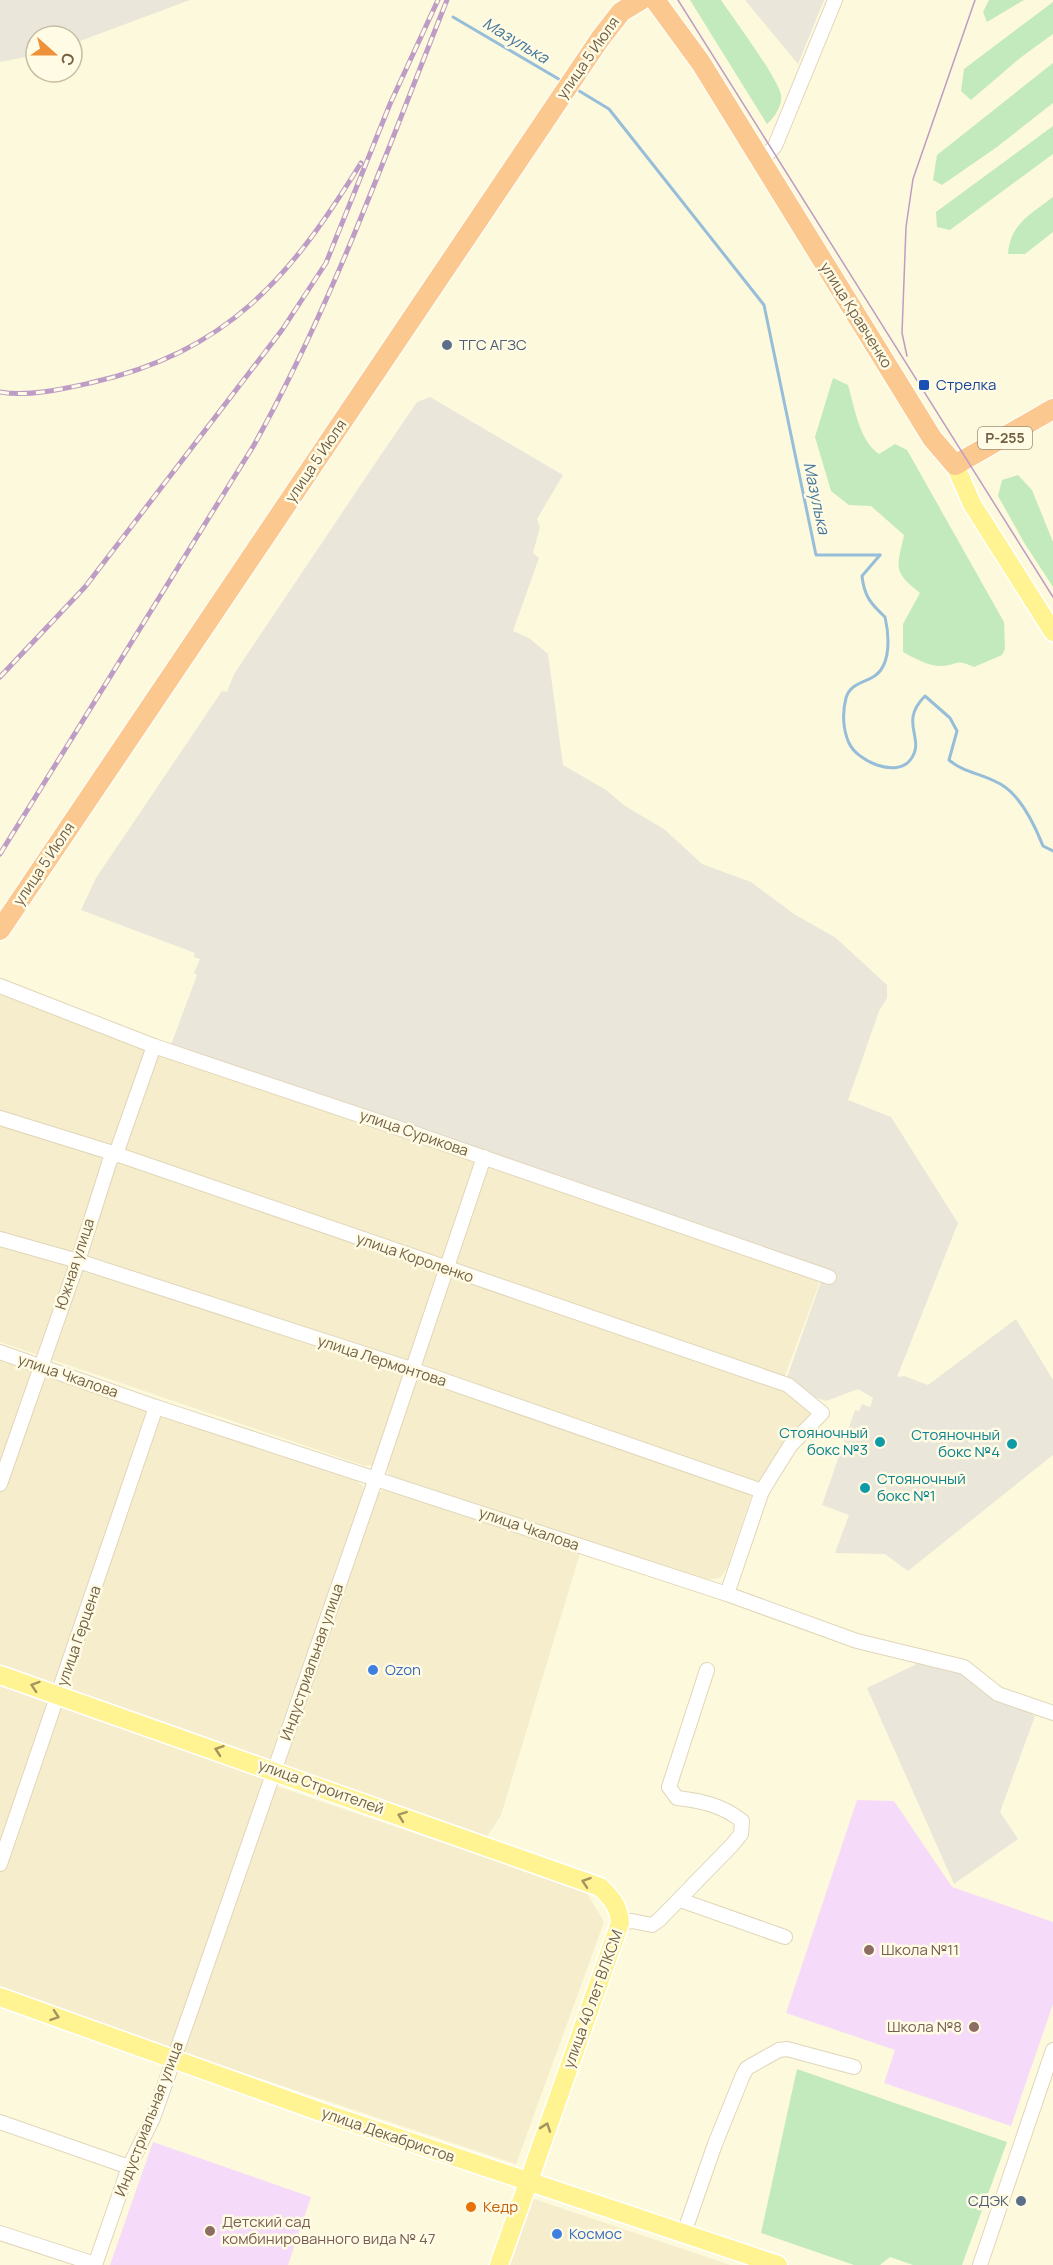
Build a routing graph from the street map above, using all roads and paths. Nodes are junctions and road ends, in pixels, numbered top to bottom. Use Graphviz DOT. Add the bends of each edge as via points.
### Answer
graph roads {
  1 [pos="641,0"];
  2 [pos="656,0"];
  3 [pos="834,0"];
  4 [pos="761,161"];
  5 [pos="1053,409"];
  6 [pos="955,465"];
  7 [pos="1053,632"];
  8 [pos="0,930"];
  9 [pos="0,986"];
  10 [pos="154,1046"];
  11 [pos="0,1118"];
  12 [pos="116,1154"];
  13 [pos="484,1157"];
  14 [pos="0,1239"];
  15 [pos="78,1261"];
  16 [pos="446,1269"];
  17 [pos="829,1277"];
  18 [pos="0,1352"];
  19 [pos="41,1366"];
  20 [pos="411,1369"];
  21 [pos="156,1407"];
  22 [pos="376,1478"];
  23 [pos="0,1484"];
  24 [pos="762,1491"];
  25 [pos="727,1594"];
  26 [pos="707,1670"];
  27 [pos="0,1675"];
  28 [pos="59,1694"];
  29 [pos="1053,1713"];
  30 [pos="274,1770"];
  31 [pos="0,1864"];
  32 [pos="680,1900"];
  33 [pos="620,1923"];
  34 [pos="785,1937"];
  35 [pos="0,1997"];
  36 [pos="1053,2050"];
  37 [pos="174,2058"];
  38 [pos="854,2067"];
  39 [pos="0,2122"];
  40 [pos="129,2167"];
  41 [pos="527,2183"];
  42 [pos="0,2233"];
  43 [pos="684,2233"];
  44 [pos="95,2265"];
  45 [pos="499,2265"];
  46 [pos="778,2265"];
  47 [pos="980,2265"];
  1 -- 8 [label="highway, улица 5 Июля" via="621,12 600,39"];
  2 -- 4 [label="highway, улица Кравченко" via="701,63"];
  3 -- 4 [label="street" via="775,146"];
  4 -- 6 [label="highway, улица Кравченко" via="932,438"];
  5 -- 6 [label="highway, Р-255"];
  6 -- 7 [label="main road, улица Кравченко" via="972,504"];
  9 -- 10 [label="street, улица Сурикова"];
  10 -- 12 [label="street, Южная улица"];
  10 -- 13 [label="street, улица Сурикова"];
  11 -- 12 [label="street, улица Короленко"];
  12 -- 15 [label="street, Южная улица" via="98,1192"];
  12 -- 16 [label="street, улица Короленко"];
  13 -- 16 [label="street, Индустриальная улица"];
  13 -- 17 [label="street, улица Сурикова"];
  14 -- 15 [label="street, улица Лермонтова"];
  15 -- 19 [label="street, Южная улица"];
  15 -- 20 [label="street, улица Лермонтова"];
  16 -- 20 [label="street, Индустриальная улица"];
  16 -- 24 [label="street, улица Короленко" via="788,1385 822,1413 789,1446"];
  18 -- 19 [label="street, улица Чкалова"];
  19 -- 21 [label="street, улица Чкалова"];
  19 -- 23 [label="street, Южная улица"];
  20 -- 22 [label="street, Индустриальная улица"];
  20 -- 24 [label="street, улица Лермонтова"];
  21 -- 22 [label="street, улица Чкалова"];
  21 -- 28 [label="street, улица Герцена"];
  22 -- 25 [label="street, улица Чкалова"];
  22 -- 30 [label="street, Индустриальная улица"];
  24 -- 25 [label="street"];
  25 -- 29 [label="street, улица Чкалова" via="857,1641 964,1667 998,1694"];
  26 -- 32 [label="street, улица 40 лет ВЛКСМ" via="669,1787 677,1798 715,1804 731,1812 743,1827 732,1845"];
  28 -- 27 [label="main road, улица Строителей, one-way"];
  30 -- 28 [label="main road, улица Строителей, one-way"];
  28 -- 31 [label="street, улица Герцена"];
  33 -- 30 [label="main road, улица Строителей, one-way" via="619,1910 600,1887"];
  30 -- 37 [label="street, Индустриальная улица"];
  32 -- 33 [label="street, улица 40 лет ВЛКСМ" via="652,1925 632,1920"];
  32 -- 34 [label="street"];
  41 -- 33 [label="main road, улица 40 лет ВЛКСМ, one-way"];
  35 -- 37 [label="main road, улица Декабристов, one-way"];
  36 -- 47 [label="street"];
  37 -- 40 [label="street, Индустриальная улица" via="153,2118"];
  37 -- 41 [label="main road, улица Декабристов"];
  38 -- 43 [label="street" via="787,2049 747,2068"];
  39 -- 40 [label="street"];
  40 -- 44 [label="street, Индустриальная улица"];
  41 -- 43 [label="main road, улица Декабристов"];
  41 -- 45 [label="main road, улица 40 лет ВЛКСМ"];
  42 -- 44 [label="street"];
  43 -- 46 [label="main road, улица Декабристов"];
}
